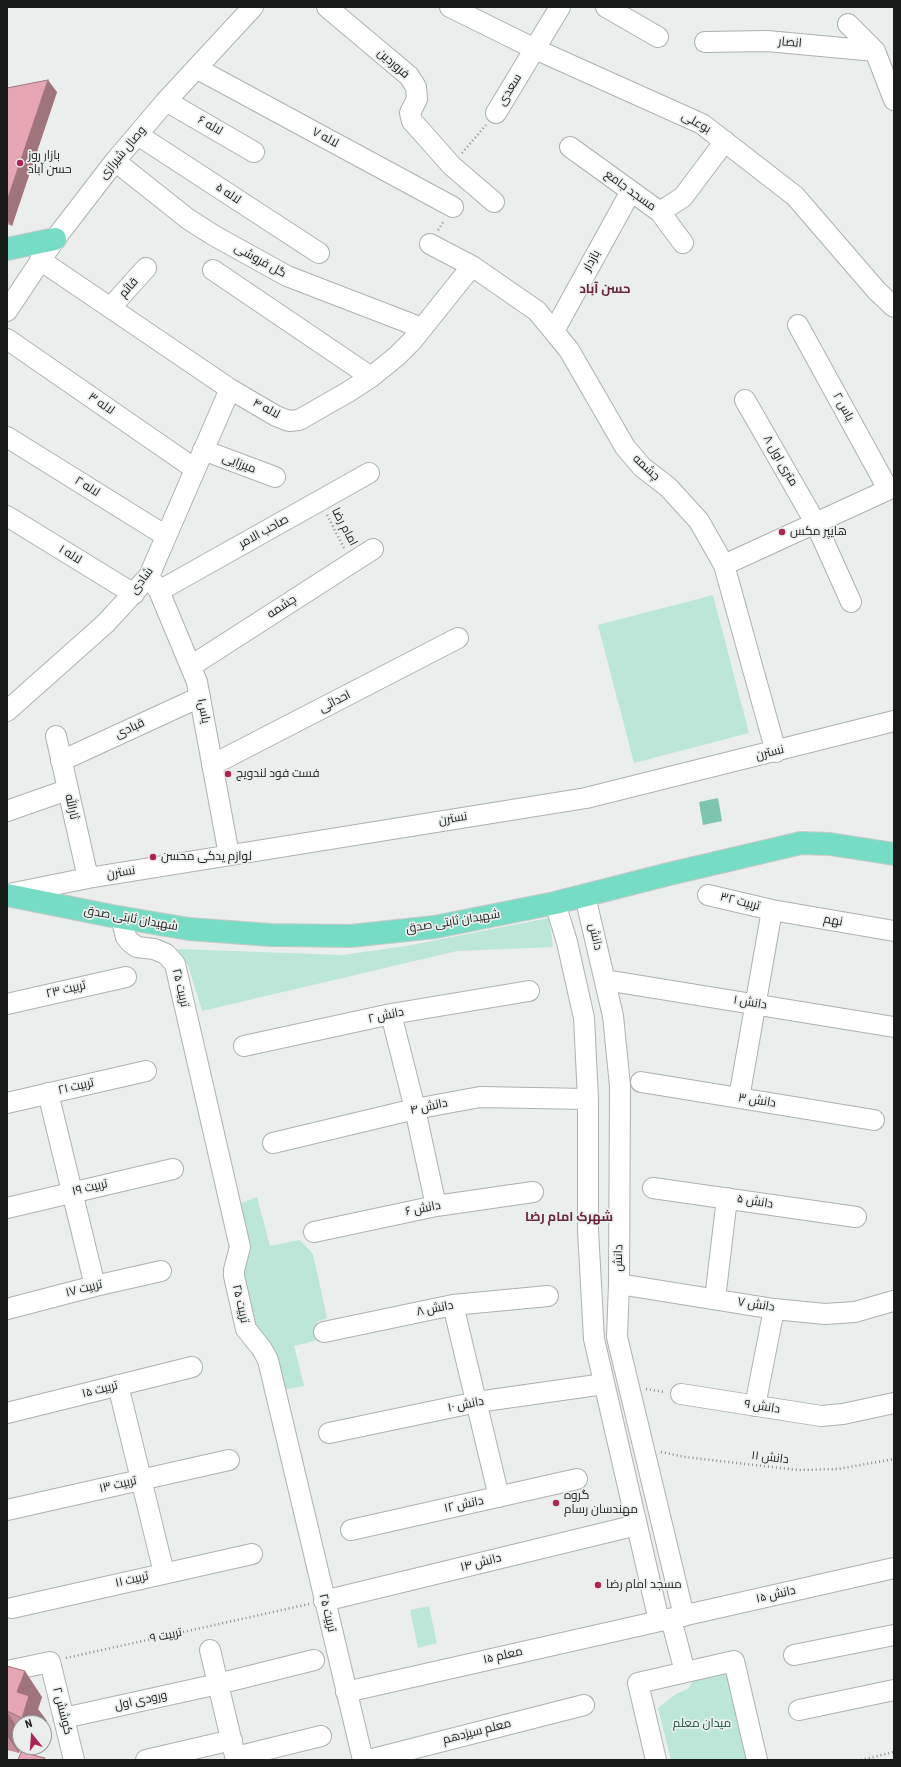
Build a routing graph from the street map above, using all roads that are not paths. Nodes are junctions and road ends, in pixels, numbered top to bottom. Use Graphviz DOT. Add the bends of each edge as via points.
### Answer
graph roads {
  1 [pos="253,7"];
  2 [pos="327,7"];
  3 [pos="450,7"];
  4 [pos="560,7"];
  5 [pos="606,7"];
  6 [pos="848,24"];
  7 [pos="658,38"];
  8 [pos="705,42"];
  9 [pos="535,49"];
  10 [pos="875,51"];
  11 [pos="196,68"];
  12 [pos="166,100"];
  13 [pos="894,100"];
  14 [pos="496,113"];
  15 [pos="138,135"];
  16 [pos="725,141"];
  17 [pos="570,147"];
  18 [pos="254,152"];
  19 [pos="115,161"];
  20 [pos="631,191"];
  21 [pos="494,202"];
  22 [pos="453,207"];
  23 [pos="660,212"];
  24 [pos="55,239"];
  25 [pos="683,243"];
  26 [pos="430,244"];
  27 [pos="7,249"];
  28 [pos="319,253"];
  29 [pos="40,260"];
  30 [pos="472,266"];
  31 [pos="146,268"];
  32 [pos="213,270"];
  33 [pos="111,307"];
  34 [pos="894,307"];
  35 [pos="7,312"];
  36 [pos="798,325"];
  37 [pos="422,328"];
  38 [pos="554,331"];
  39 [pos="7,339"];
  40 [pos="370,377"];
  41 [pos="230,389"];
  42 [pos="745,400"];
  43 [pos="7,437"];
  44 [pos="204,450"];
  45 [pos="195,470"];
  46 [pos="369,472"];
  47 [pos="275,477"];
  48 [pos="891,488"];
  49 [pos="7,516"];
  50 [pos="815,522"];
  51 [pos="166,536"];
  52 [pos="373,549"];
  53 [pos="724,565"];
  54 [pos="154,583"];
  55 [pos="134,594"];
  56 [pos="851,602"];
  57 [pos="458,638"];
  58 [pos="191,666"];
  59 [pos="200,697"];
  60 [pos="7,711"];
  61 [pos="894,721"];
  62 [pos="56,736"];
  63 [pos="776,752"];
  64 [pos="61,760"];
  65 [pos="212,765"];
  66 [pos="67,790"];
  67 [pos="7,810"];
  68 [pos="894,854"];
  69 [pos="229,855"];
  70 [pos="88,878"];
  71 [pos="7,895"];
  72 [pos="708,895"];
  73 [pos="585,896"];
  74 [pos="555,903"];
  75 [pos="772,910"];
  76 [pos="120,917"];
  77 [pos="894,931"];
  78 [pos="126,977"];
  79 [pos="605,980"];
  80 [pos="529,991"];
  81 [pos="7,1004"];
  82 [pos="756,1004"];
  83 [pos="391,1014"];
  84 [pos="894,1027"];
  85 [pos="244,1046"];
  86 [pos="146,1071"];
  87 [pos="641,1082"];
  88 [pos="48,1093"];
  89 [pos="739,1098"];
  90 [pos="588,1099"];
  91 [pos="7,1103"];
  92 [pos="415,1109"];
  93 [pos="874,1120"];
  94 [pos="273,1143"];
  95 [pos="173,1168"];
  96 [pos="653,1188"];
  97 [pos="72,1192"];
  98 [pos="533,1192"];
  99 [pos="727,1198"];
  100 [pos="436,1206"];
  101 [pos="7,1208"];
  102 [pos="856,1217"];
  103 [pos="314,1232"];
  104 [pos="161,1271"];
  105 [pos="619,1284"];
  106 [pos="94,1286"];
  107 [pos="548,1296"];
  108 [pos="714,1298"];
  109 [pos="893,1301"];
  110 [pos="453,1305"];
  111 [pos="774,1308"];
  112 [pos="7,1309"];
  113 [pos="324,1332"];
  114 [pos="617,1337"];
  115 [pos="594,1339"];
  116 [pos="192,1367"];
  117 [pos="604,1384"];
  118 [pos="118,1385"];
  119 [pos="681,1394"];
  120 [pos="477,1402"];
  121 [pos="894,1403"];
  122 [pos="755,1406"];
  123 [pos="7,1413"];
  124 [pos="328,1433"];
  125 [pos="229,1460"];
  126 [pos="578,1479"];
  127 [pos="141,1480"];
  128 [pos="499,1497"];
  129 [pos="7,1510"];
  130 [pos="637,1525"];
  131 [pos="351,1530"];
  132 [pos="252,1554"];
  133 [pos="894,1568"];
  134 [pos="164,1573"];
  135 [pos="324,1601"];
  136 [pos="12,1608"];
  137 [pos="672,1619"];
  138 [pos="894,1635"];
  139 [pos="210,1650"];
  140 [pos="794,1655"];
  141 [pos="314,1660"];
  142 [pos="7,1671"];
  143 [pos="685,1672"];
  144 [pos="218,1684"];
  145 [pos="894,1690"];
  146 [pos="346,1692"];
  147 [pos="584,1705"];
  148 [pos="799,1710"];
  149 [pos="64,1718"];
  150 [pos="321,1736"];
  151 [pos="235,1752"];
  152 [pos="74,1760"];
  153 [pos="146,1760"];
  154 [pos="363,1760"];
  155 [pos="369,1760"];
  156 [pos="656,1760"];
  157 [pos="757,1760"];
  1 -- 11 [label="street, وصال شیرازی"];
  2 -- 21 [label="street, فروردین" via="409,76 416,87 417,99 410,113 412,121 452,166"];
  3 -- 9 [label="street, بوعلی"];
  4 -- 9 [label="street, سعدی"];
  5 -- 7 [label="street"];
  6 -- 10 [label="street"];
  8 -- 10 [label="street, انصار" via="767,41"];
  9 -- 14 [label="street, سعدی"];
  9 -- 16 [label="street, بوعلی" via="702,124"];
  10 -- 13 [label="street"];
  11 -- 12 [label="street, وصال شیرازی"];
  11 -- 22 [label="street, لاله ۷"];
  12 -- 15 [label="street, وصال شیرازی"];
  12 -- 18 [label="street, لاله ۶"];
  15 -- 19 [label="street, وصال شیرازی"];
  15 -- 28 [label="street, لاله ۵"];
  16 -- 23 [label="street" via="683,197"];
  16 -- 34 [label="street, بوعلی" via="795,196 877,291"];
  17 -- 20 [label="street, مسجد جامع"];
  19 -- 24 [label="street, وصال شیرازی"];
  19 -- 37 [label="street, گل فروشی" via="188,219 287,276"];
  20 -- 23 [label="street, مسجد جامع"];
  20 -- 38 [label="street, بازدار"];
  23 -- 25 [label="street, مسجد جامع"];
  24 -- 27 [label="main road"];
  24 -- 29 [label="street, وصال شیرازی"];
  26 -- 30 [label="street, چشمه"];
  29 -- 33 [label="street, لاله ۴"];
  29 -- 35 [label="street, وصال شیرازی"];
  30 -- 37 [label="street, لاله ۴"];
  30 -- 38 [label="street, چشمه" via="537,311"];
  31 -- 33 [label="street, قائم"];
  32 -- 40 [label="street"];
  33 -- 41 [label="street, لاله ۴"];
  36 -- 48 [label="street, یاس ۲"];
  37 -- 40 [label="street, لاله ۴" via="397,356"];
  38 -- 53 [label="street, چشمه" via="569,350 625,447 642,467 668,487 699,521"];
  39 -- 45 [label="street, لاله ۳"];
  40 -- 41 [label="street, لاله ۴" via="304,418 294,421 276,416"];
  41 -- 44 [label="street, شادی"];
  42 -- 50 [label="street, ۸ متری اول"];
  43 -- 51 [label="street, لاله ۲"];
  44 -- 45 [label="street, شادی"];
  44 -- 47 [label="street, میرزایی"];
  45 -- 51 [label="street, شادی"];
  46 -- 54 [label="street, صاحب الامر"];
  48 -- 50 [label="street"];
  49 -- 55 [label="street, لاله ۱"];
  50 -- 53 [label="street"];
  50 -- 56 [label="street, ۸ متری اول"];
  51 -- 54 [label="street, شادی"];
  52 -- 58 [label="street, چشمه"];
  53 -- 63 [label="street, چشمه"];
  54 -- 55 [label="street, شادی"];
  54 -- 58 [label="street, یاس۱"];
  55 -- 60 [label="street, شادی" via="106,623"];
  57 -- 65 [label="street, احداثی"];
  58 -- 59 [label="street, یاس۱"];
  59 -- 64 [label="street, قبادی"];
  59 -- 65 [label="street, یاس۱"];
  61 -- 63 [label="street, نسترن"];
  62 -- 64 [label="street, ثارالله"];
  63 -- 69 [label="street, نسترن" via="586,798"];
  64 -- 66 [label="street, ثارالله"];
  65 -- 69 [label="street, یاس۱"];
  66 -- 67 [label="street"];
  66 -- 70 [label="street, ثارالله"];
  68 -- 73 [label="main road, شهیدان ثابتی صدق" via="830,844 801,843"];
  69 -- 70 [label="street, نسترن"];
  70 -- 71 [label="street, نسترن"];
  71 -- 76 [label="main road, شهیدان ثابتی صدق"];
  72 -- 75 [label="street, تربیت ۳۲"];
  73 -- 74 [label="main road, شهیدان ثابتی صدق"];
  73 -- 79 [label="street, دانش"];
  74 -- 76 [label="main road, شهیدان ثابتی صدق" via="435,927 350,936 270,935 189,929"];
  74 -- 90 [label="street" via="567,942 584,1018"];
  75 -- 77 [label="street, نهم"];
  75 -- 82 [label="street"];
  76 -- 135 [label="street, تربیت ۲۵" via="130,942 137,947 154,949 166,954 175,964 240,1247 234,1276 242,1314 246,1329 268,1360"];
  78 -- 81 [label="street, تربیت ۲۳"];
  79 -- 82 [label="street, دانش ۱"];
  79 -- 105 [label="street, دانش" via="613,1016 620,1086"];
  80 -- 83 [label="street, دانش ۲"];
  82 -- 84 [label="street, دانش ۱"];
  82 -- 89 [label="street"];
  83 -- 85 [label="street, دانش ۲"];
  83 -- 92 [label="street"];
  86 -- 88 [label="street, تربیت ۲۱"];
  87 -- 89 [label="street, دانش ۳"];
  88 -- 91 [label="street, تربیت ۲۱"];
  88 -- 97 [label="street"];
  89 -- 93 [label="street, دانش ۳"];
  90 -- 92 [label="street, دانش ۴" via="480,1097"];
  90 -- 115 [label="street" via="588,1230"];
  92 -- 94 [label="street, دانش ۴"];
  92 -- 100 [label="street"];
  95 -- 97 [label="street, تربیت ۱۹"];
  96 -- 99 [label="street, دانش ۵"];
  97 -- 101 [label="street, تربیت ۱۹"];
  97 -- 106 [label="street"];
  98 -- 100 [label="street, دانش ۶"];
  99 -- 102 [label="street, دانش ۵"];
  99 -- 108 [label="street"];
  100 -- 103 [label="street, دانش ۶"];
  104 -- 106 [label="street, تربیت ۱۷"];
  105 -- 108 [label="street, دانش ۷"];
  105 -- 114 [label="street, دانش"];
  106 -- 112 [label="street, تربیت ۱۷"];
  107 -- 110 [label="street, دانش ۸"];
  108 -- 111 [label="street, دانش ۷"];
  109 -- 111 [label="street, دانش ۷" via="855,1312 825,1314"];
  110 -- 113 [label="street, دانش ۸"];
  110 -- 120 [label="street"];
  111 -- 122 [label="street"];
  114 -- 115 [label="street"];
  114 -- 137 [label="street, دانش" via="644,1449"];
  115 -- 117 [label="street"];
  116 -- 118 [label="street, تربیت ۱۵"];
  117 -- 120 [label="street, دانش ۱۰"];
  117 -- 130 [label="street"];
  118 -- 123 [label="street, تربیت ۱۵"];
  118 -- 127 [label="street"];
  119 -- 122 [label="street, دانش ۹"];
  120 -- 124 [label="street, دانش ۱۰"];
  120 -- 128 [label="street"];
  121 -- 122 [label="street, دانش ۹" via="821,1416"];
  125 -- 127 [label="street, تربیت ۱۳"];
  126 -- 128 [label="street, دانش ۱۲"];
  127 -- 129 [label="street, تربیت ۱۳"];
  127 -- 134 [label="street"];
  128 -- 131 [label="street, دانش ۱۲"];
  130 -- 135 [label="street, دانش ۱۴"];
  130 -- 137 [label="street"];
  132 -- 134 [label="street, تربیت ۱۱"];
  133 -- 137 [label="street, دانش ۱۵"];
  134 -- 136 [label="street, تربیت ۱۱"];
  135 -- 146 [label="street, تربیت ۲۵"];
  137 -- 143 [label="street"];
  137 -- 146 [label="street, معلم ۱۵"];
  138 -- 140 [label="street"];
  139 -- 144 [label="street"];
  141 -- 144 [label="street, ورودی اول"];
  142 -- 149 [label="street, کوشش ۲" via="50,1662"];
  143 -- 156 [label="street" via="638,1683"];
  143 -- 157 [label="street" via="734,1661"];
  144 -- 149 [label="street, ورودی اول"];
  144 -- 151 [label="street"];
  145 -- 148 [label="street"];
  146 -- 154 [label="street, تربیت ۲۵"];
  147 -- 155 [label="street, معلم سیزدهم"];
  149 -- 152 [label="street, کوشش ۲"];
  150 -- 151 [label="street"];
  151 -- 153 [label="street"];
}
